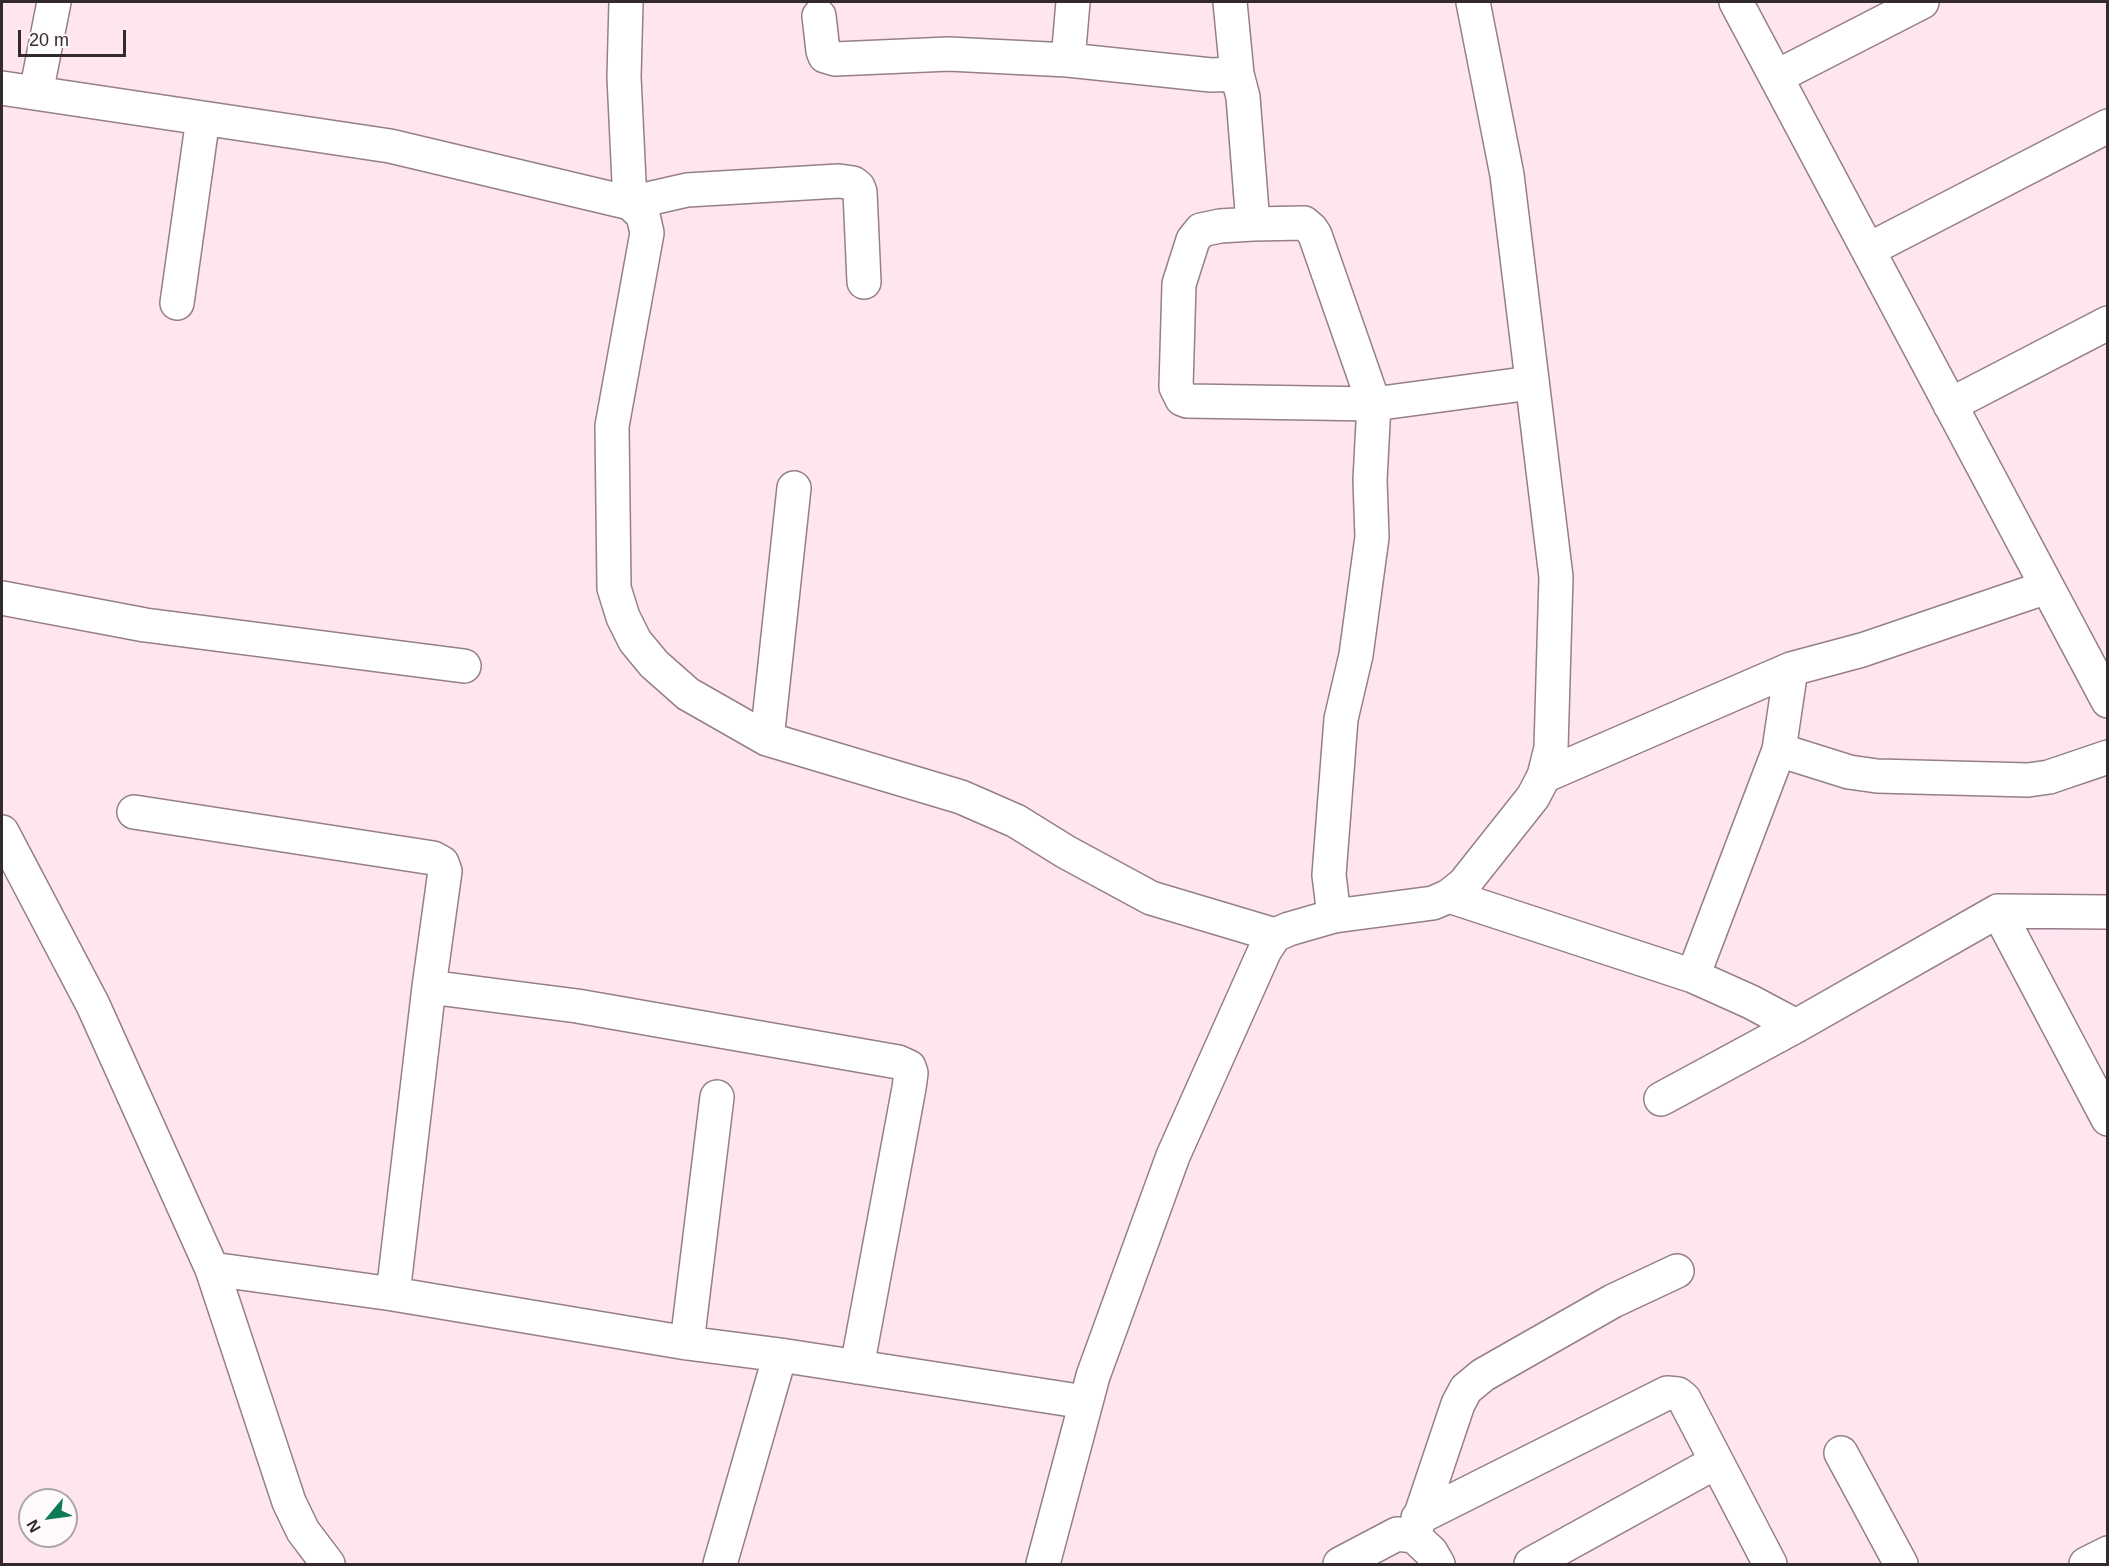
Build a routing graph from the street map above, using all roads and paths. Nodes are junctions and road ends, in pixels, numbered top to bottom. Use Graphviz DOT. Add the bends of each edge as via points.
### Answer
graph roads {
  1 [pos="54,2"];
  2 [pos="626,2"];
  3 [pos="1073,2"];
  4 [pos="1230,2"];
  5 [pos="1473,2"];
  6 [pos="1736,2"];
  7 [pos="1922,2"];
  8 [pos="819,16"];
  9 [pos="1068,60"];
  10 [pos="1237,74"];
  11 [pos="1776,77"];
  12 [pos="2,88"];
  13 [pos="36,93"];
  14 [pos="203,118"];
  15 [pos="2108,126"];
  16 [pos="630,203"];
  17 [pos="1253,224"];
  18 [pos="1868,250"];
  19 [pos="864,282"];
  20 [pos="177,303"];
  21 [pos="2108,323"];
  22 [pos="1531,383"];
  23 [pos="1374,404"];
  24 [pos="1950,405"];
  25 [pos="794,488"];
  26 [pos="2047,587"];
  27 [pos="2,598"];
  28 [pos="465,666"];
  29 [pos="1791,669"];
  30 [pos="2108,701"];
  31 [pos="767,739"];
  32 [pos="1779,750"];
  33 [pos="2108,757"];
  34 [pos="1544,776"];
  35 [pos="134,812"];
  36 [pos="2,832"];
  37 [pos="1449,896"];
  38 [pos="1998,911"];
  39 [pos="2108,912"];
  40 [pos="1334,916"];
  41 [pos="1275,936"];
  42 [pos="1693,976"];
  43 [pos="429,987"];
  44 [pos="1796,1026"];
  45 [pos="717,1097"];
  46 [pos="1660,1099"];
  47 [pos="2108,1119"];
  48 [pos="212,1269"];
  49 [pos="1677,1271"];
  50 [pos="393,1294"];
  51 [pos="687,1342"];
  52 [pos="780,1355"];
  53 [pos="857,1367"];
  54 [pos="1085,1402"];
  55 [pos="1841,1453"];
  56 [pos="1716,1462"];
  57 [pos="1416,1527"];
  58 [pos="2108,1553"];
  59 [pos="328,1564"];
  60 [pos="720,1564"];
  61 [pos="1043,1564"];
  62 [pos="1340,1564"];
  63 [pos="1438,1564"];
  64 [pos="1531,1564"];
  65 [pos="1770,1564"];
  66 [pos="1901,1564"];
  67 [pos="2086,1564"];
  1 -- 13 [label="street"];
  2 -- 16 [label="street" via="624,77"];
  3 -- 9 [label="street"];
  4 -- 10 [label="street"];
  5 -- 22 [label="street" via="1507,176"];
  6 -- 11 [label="street"];
  7 -- 11 [label="street"];
  8 -- 9 [label="street" via="823,51 825,56 836,59 949,54"];
  9 -- 10 [label="street" via="1211,75"];
  10 -- 17 [label="street" via="1243,97"];
  11 -- 18 [label="street"];
  12 -- 13 [label="street"];
  13 -- 14 [label="street"];
  14 -- 16 [label="street" via="390,146"];
  14 -- 20 [label="street"];
  15 -- 18 [label="street"];
  16 -- 19 [label="street" via="687,189 853,183 860,192"];
  16 -- 31 [label="street" via="643,215 647,233 612,426 615,588 635,641 654,664 688,694"];
  17 -- 23 [label="street" via="1304,223 1311,229"];
  17 -- 23 [label="street" via="1201,230 1193,240 1179,284 1178,394 1187,401"];
  18 -- 24 [label="street"];
  21 -- 24 [label="street"];
  22 -- 23 [label="street"];
  22 -- 34 [label="street" via="1556,577 1551,748"];
  23 -- 40 [label="street" via="1372,537 1356,655 1341,719 1329,875"];
  24 -- 26 [label="street"];
  25 -- 31 [label="street"];
  26 -- 29 [label="street" via="1862,650"];
  26 -- 30 [label="street"];
  27 -- 28 [label="street" via="145,625"];
  29 -- 32 [label="street"];
  29 -- 34 [label="street"];
  31 -- 41 [label="street" via="961,796 1016,821 1151,898"];
  32 -- 33 [label="street" via="1850,772 1877,776 2028,780"];
  32 -- 42 [label="street"];
  34 -- 37 [label="street" via="1533,797 1464,884"];
  35 -- 43 [label="street" via="433,858 445,871"];
  36 -- 48 [label="street" via="93,1005"];
  37 -- 40 [label="street" via="1433,903"];
  37 -- 42 [label="street"];
  38 -- 39 [label="street"];
  38 -- 44 [label="street"];
  38 -- 47 [label="street"];
  40 -- 41 [label="street"];
  41 -- 54 [label="street" via="1265,950 1173,1156"];
  42 -- 44 [label="street"];
  43 -- 50 [label="street"];
  43 -- 53 [label="street" via="577,1006 909,1067 909,1088"];
  44 -- 46 [label="street"];
  45 -- 51 [label="street"];
  48 -- 50 [label="street"];
  48 -- 59 [label="street" via="289,1502 303,1531"];
  49 -- 57 [label="street" via="1603,1307 1483,1375 1466,1389"];
  50 -- 51 [label="street"];
  51 -- 52 [label="street"];
  52 -- 53 [label="street"];
  52 -- 60 [label="street"];
  53 -- 54 [label="street"];
  54 -- 61 [label="street"];
  55 -- 66 [label="street"];
  56 -- 57 [label="street" via="1683,1400 1678,1394 1667,1393"];
  56 -- 64 [label="street"];
  56 -- 65 [label="street"];
  57 -- 62 [label="street"];
  57 -- 63 [label="street"];
  58 -- 67 [label="street"];
}
